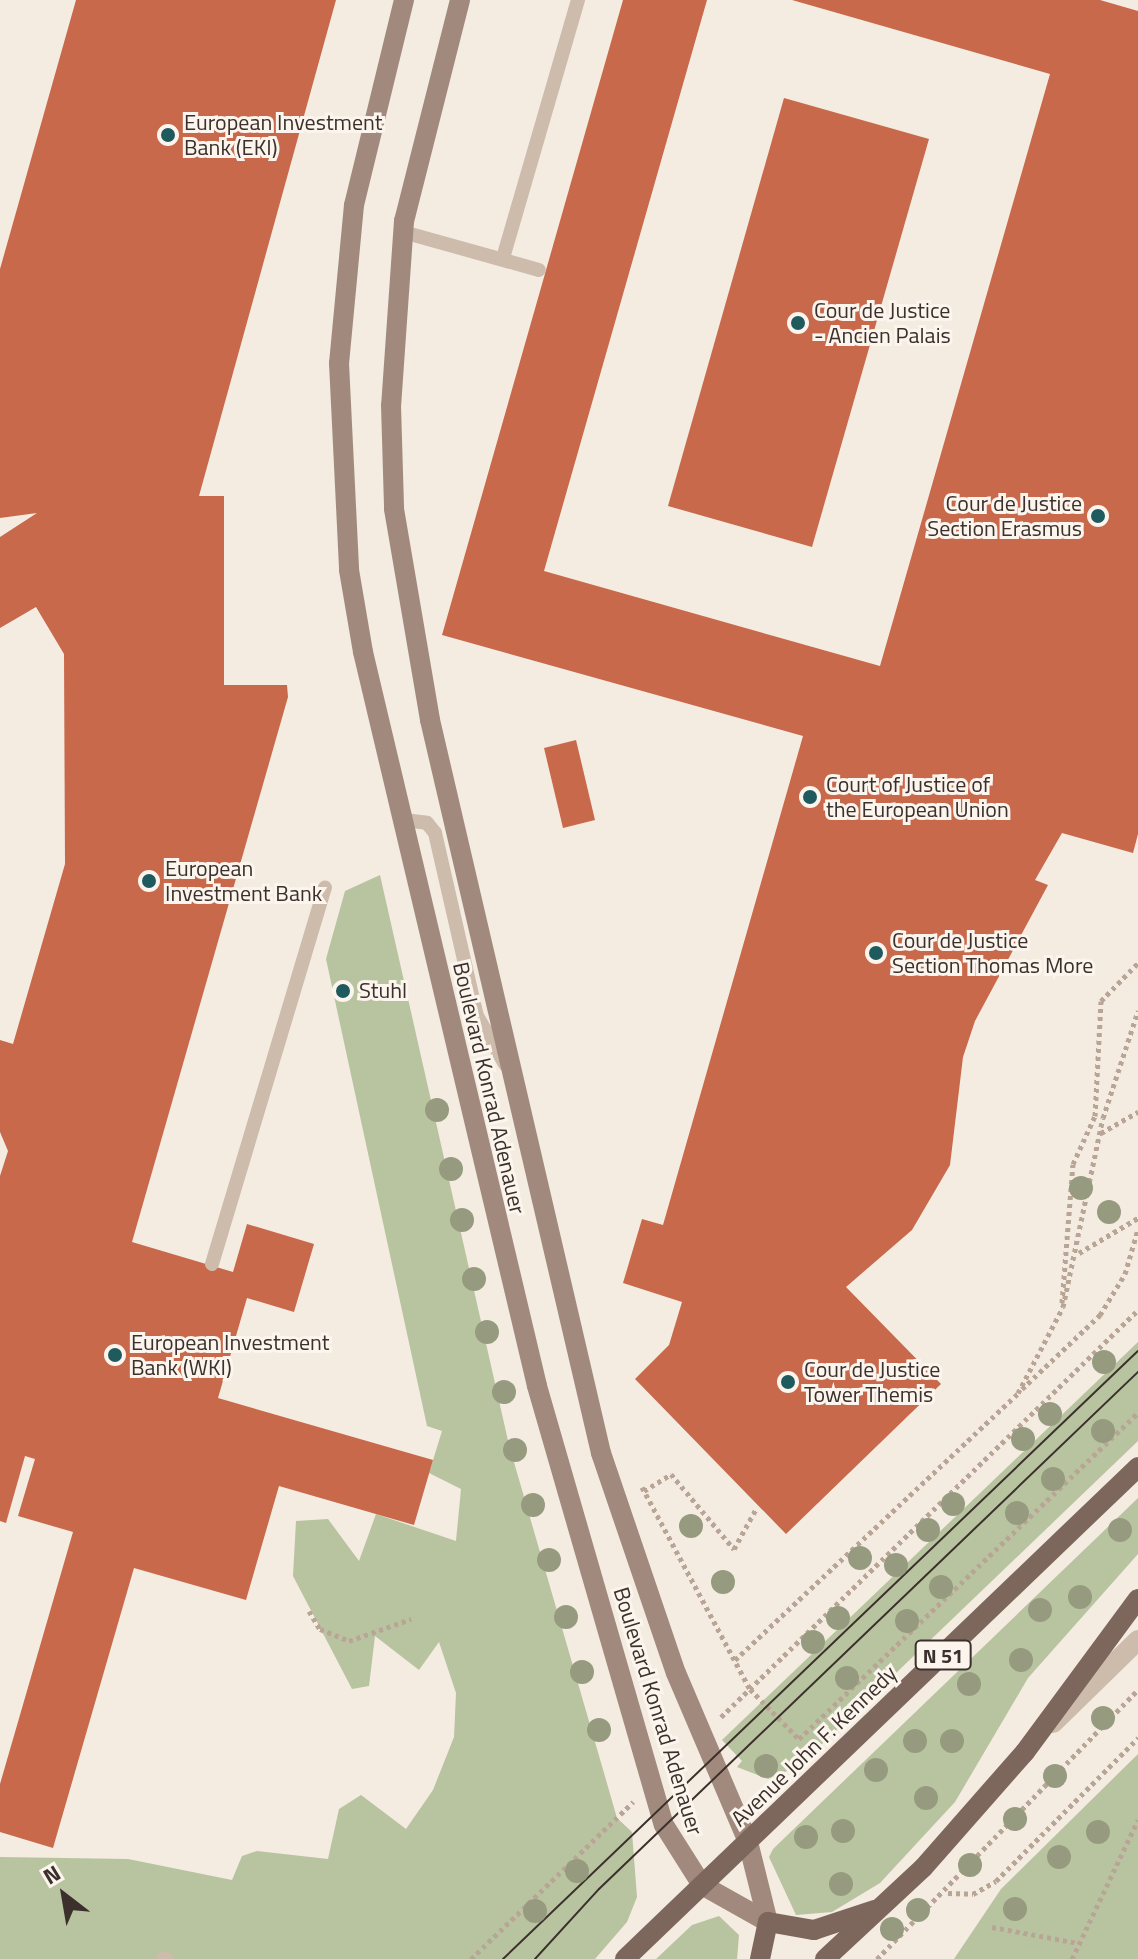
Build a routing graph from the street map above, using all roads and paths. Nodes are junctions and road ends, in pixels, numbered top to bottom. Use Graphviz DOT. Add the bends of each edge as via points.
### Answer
graph roads {
  1 [pos="404,0"];
  2 [pos="460,0"];
  3 [pos="578,0"];
  4 [pos="403,232"];
  5 [pos="503,258"];
  6 [pos="539,270"];
  7 [pos="404,820"];
  8 [pos="325,888"];
  9 [pos="1138,963"];
  10 [pos="1138,1011"];
  11 [pos="514,1078"];
  12 [pos="1138,1112"];
  13 [pos="1095,1116"];
  14 [pos="1103,1118"];
  15 [pos="1099,1133"];
  16 [pos="1138,1218"];
  17 [pos="1138,1229"];
  18 [pos="1079,1253"];
  19 [pos="212,1264"];
  20 [pos="1063,1307"];
  21 [pos="1138,1310"];
  22 [pos="1018,1393"];
  23 [pos="1138,1413"];
  24 [pos="1138,1467"];
  25 [pos="638,1480"];
  26 [pos="644,1491"];
  27 [pos="756,1509"];
  28 [pos="1138,1599"];
  29 [pos="309,1611"];
  30 [pos="411,1619"];
  31 [pos="1138,1640"];
  32 [pos="735,1660"];
  33 [pos="750,1689"];
  34 [pos="1138,1690"];
  35 [pos="1138,1738"];
  36 [pos="1025,1752"];
  37 [pos="617,1818"];
  38 [pos="1138,1820"];
  39 [pos="748,1842"];
  40 [pos="702,1885"];
  41 [pos="948,1893"];
  42 [pos="883,1907"];
  43 [pos="768,1922"];
  44 [pos="992,1927"];
  45 [pos="1078,1943"];
  46 [pos="471,1959"];
  47 [pos="625,1959"];
  48 [pos="760,1959"];
  49 [pos="825,1959"];
  50 [pos="877,1959"];
  51 [pos="1072,1959"];
  1 -- 7 [label="main road, Boulevard Konrad Adenauer" via="354,205 339,363 349,570"];
  2 -- 4 [label="main road, Boulevard Konrad Adenauer"];
  3 -- 5 [label="lane"];
  4 -- 5 [label="lane"];
  4 -- 11 [label="main road, Boulevard Konrad Adenauer" via="391,405 394,509 430,720"];
  5 -- 6 [label="lane"];
  7 -- 11 [label="lane" via="427,823 435,833 477,1016"];
  7 -- 40 [label="main road, Boulevard Konrad Adenauer" via="537,1386 664,1825"];
  8 -- 19 [label="lane"];
  9 -- 13 [label="path" via="1101,1001"];
  10 -- 14 [label="path"];
  11 -- 39 [label="main road, Boulevard Konrad Adenauer" via="615,1504"];
  12 -- 15 [label="path"];
  13 -- 14 [label="path"];
  13 -- 20 [label="path" via="1073,1164"];
  14 -- 15 [label="path"];
  15 -- 18 [label="path"];
  16 -- 18 [label="path"];
  17 -- 22 [label="path" via="1125,1274 1100,1315"];
  18 -- 20 [label="path"];
  20 -- 22 [label="path"];
  21 -- 33 [label="path"];
  22 -- 32 [label="path"];
  23 -- 33 [label="path, Avenue John F. Kennedy" via="799,1739"];
  24 -- 39 [label="main road, Avenue John F. Kennedy / N 51"];
  25 -- 26 [label="path"];
  26 -- 27 [label="path" via="671,1474 734,1549"];
  26 -- 32 [label="path"];
  28 -- 36 [label="main road"];
  29 -- 30 [label="path" via="320,1629 349,1641"];
  31 -- 36 [label="street"];
  32 -- 33 [label="path"];
  34 -- 41 [label="path"];
  35 -- 41 [label="path" via="996,1881 973,1894"];
  36 -- 42 [label="main road"];
  37 -- 46 [label="path"];
  38 -- 45 [label="path"];
  39 -- 40 [label="main road, Avenue John F. Kennedy / N 51"];
  39 -- 43 [label="main road, Boulevard Konrad Adenauer"];
  40 -- 43 [label="main road, Boulevard Konrad Adenauer"];
  40 -- 47 [label="main road, Avenue John F. Kennedy / N 51"];
  41 -- 50 [label="path"];
  42 -- 43 [label="main road" via="814,1930"];
  42 -- 49 [label="main road"];
  43 -- 48 [label="main road"];
  44 -- 45 [label="path"];
  45 -- 51 [label="path"];
}
